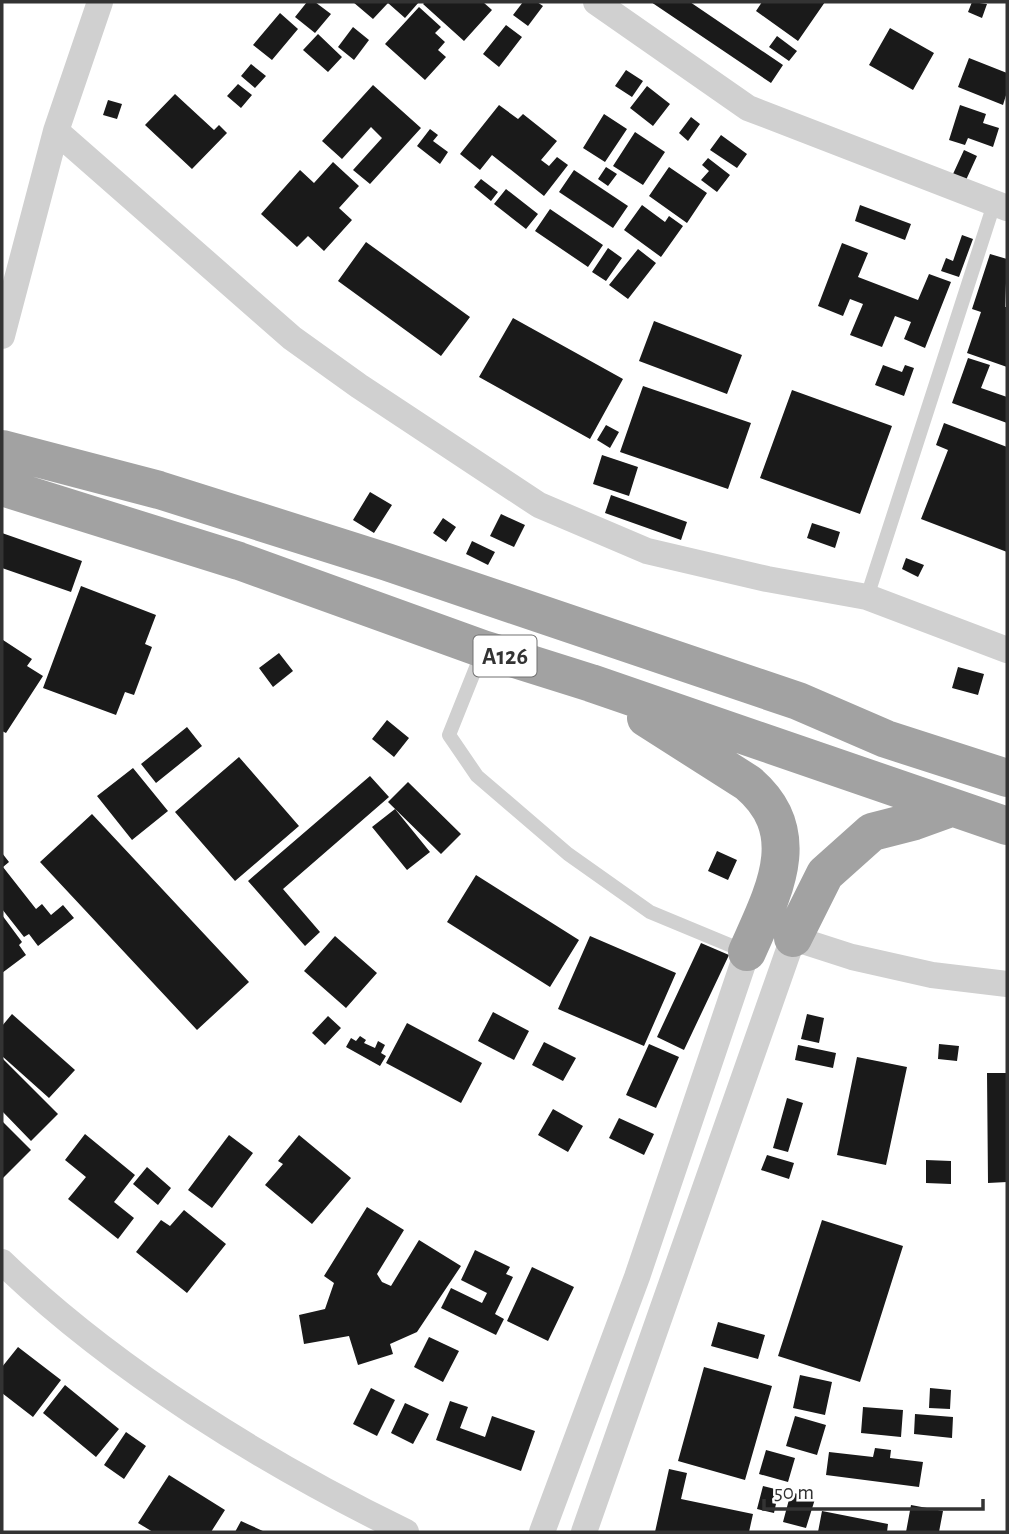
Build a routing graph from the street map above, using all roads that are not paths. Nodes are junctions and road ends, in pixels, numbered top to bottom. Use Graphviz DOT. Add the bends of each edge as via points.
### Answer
graph roads {
  1 [pos="100,2"];
  2 [pos="596,2"];
  3 [pos="56,131"];
  4 [pos="1001,206"];
  5 [pos="2,336"];
  6 [pos="2,449"];
  7 [pos="2,487"];
  8 [pos="867,597"];
  9 [pos="483,649"];
  10 [pos="1007,650"];
  11 [pos="591,683"];
  12 [pos="1007,778"];
  13 [pos="951,808"];
  14 [pos="1007,826"];
  15 [pos="793,938"];
  16 [pos="747,952"];
  17 [pos="1007,984"];
  18 [pos="2,1262"];
  19 [pos="406,1532"];
  20 [pos="542,1532"];
  21 [pos="584,1532"];
  1 -- 3 [label="street"];
  2 -- 4 [label="street" via="748,108"];
  3 -- 5 [label="street"];
  3 -- 8 [label="street" via="292,338 539,505 647,551"];
  4 -- 8 [label="lane"];
  6 -- 12 [label="highway, A126" via="159,490 387,562 798,701 886,739"];
  7 -- 9 [label="highway, A126" via="239,561"];
  8 -- 10 [label="street"];
  9 -- 11 [label="highway, A126"];
  9 -- 16 [label="lane" via="449,735 477,776 568,854 650,912"];
  11 -- 13 [label="highway, A126"];
  11 -- 16 [label="highway" via="748,783 773,809 782,839 778,872"];
  13 -- 14 [label="highway, A126"];
  13 -- 15 [label="highway" via="872,832 825,874"];
  15 -- 17 [label="street" via="932,975"];
  15 -- 21 [label="street"];
  16 -- 20 [label="street" via="637,1277"];
  18 -- 19 [label="street" via="114,1355 206,1420 295,1474"];
}
